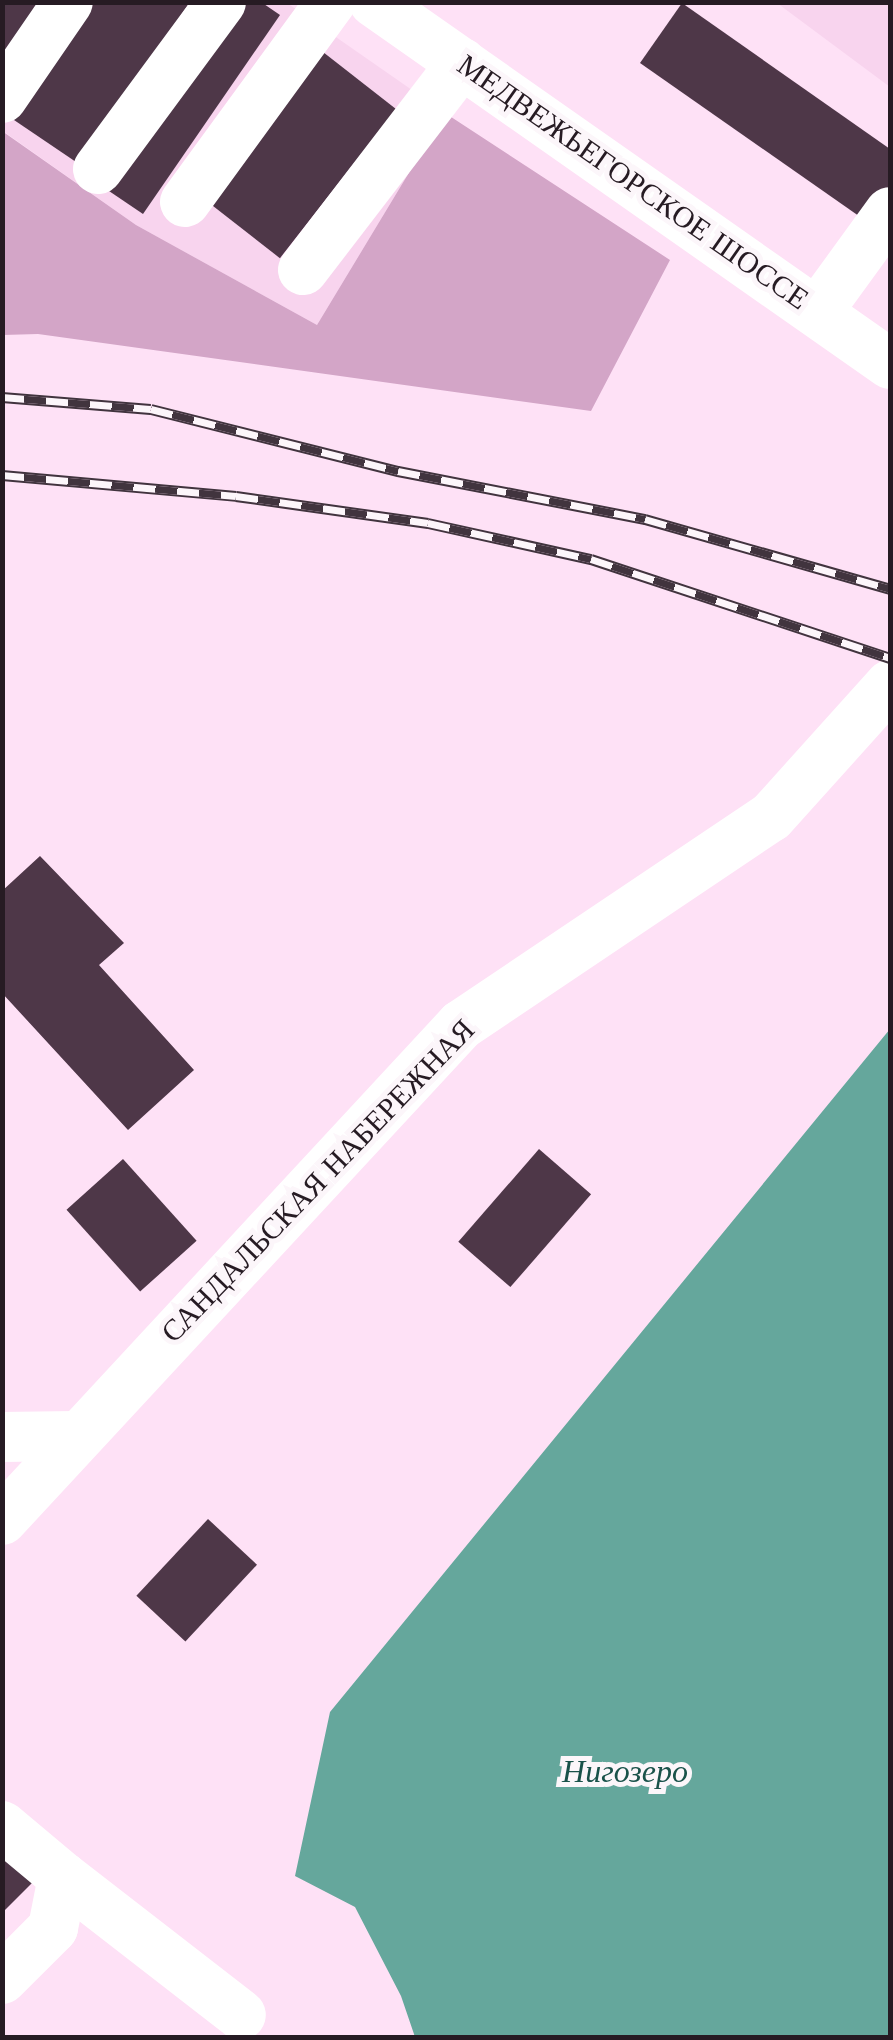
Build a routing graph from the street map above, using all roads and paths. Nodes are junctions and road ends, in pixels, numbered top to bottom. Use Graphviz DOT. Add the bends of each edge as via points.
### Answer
graph roads {
  1 [pos="68,2"];
  2 [pos="220,2"];
  3 [pos="331,2"];
  4 [pos="374,2"];
  5 [pos="462,62"];
  6 [pos="2,98"];
  7 [pos="98,169"];
  8 [pos="185,202"];
  9 [pos="890,212"];
  10 [pos="303,270"];
  11 [pos="818,311"];
  12 [pos="890,364"];
  13 [pos="890,685"];
  14 [pos="76,1436"];
  15 [pos="2,1437"];
  16 [pos="2,1520"];
  17 [pos="2,1826"];
  18 [pos="63,1878"];
  19 [pos="2,1980"];
  20 [pos="241,2015"];
  1 -- 6 [label="street"];
  2 -- 7 [label="street"];
  3 -- 8 [label="street"];
  4 -- 5 [label="street, МЕДВЕЖЬЕГОРСКОЕ ШОССЕ"];
  5 -- 10 [label="street"];
  5 -- 11 [label="street, МЕДВЕЖЬЕГОРСКОЕ ШОССЕ"];
  9 -- 11 [label="street"];
  11 -- 12 [label="street, МЕДВЕЖЬЕГОРСКОЕ ШОССЕ"];
  13 -- 14 [label="street, САНДАЛЬСКАЯ НАБЕРЕЖНАЯ" via="771,817 462,1025"];
  14 -- 15 [label="street"];
  14 -- 16 [label="street, САНДАЛЬСКАЯ НАБЕРЕЖНАЯ"];
  17 -- 18 [label="street"];
  18 -- 19 [label="street" via="53,1928"];
  18 -- 20 [label="street"];
}
